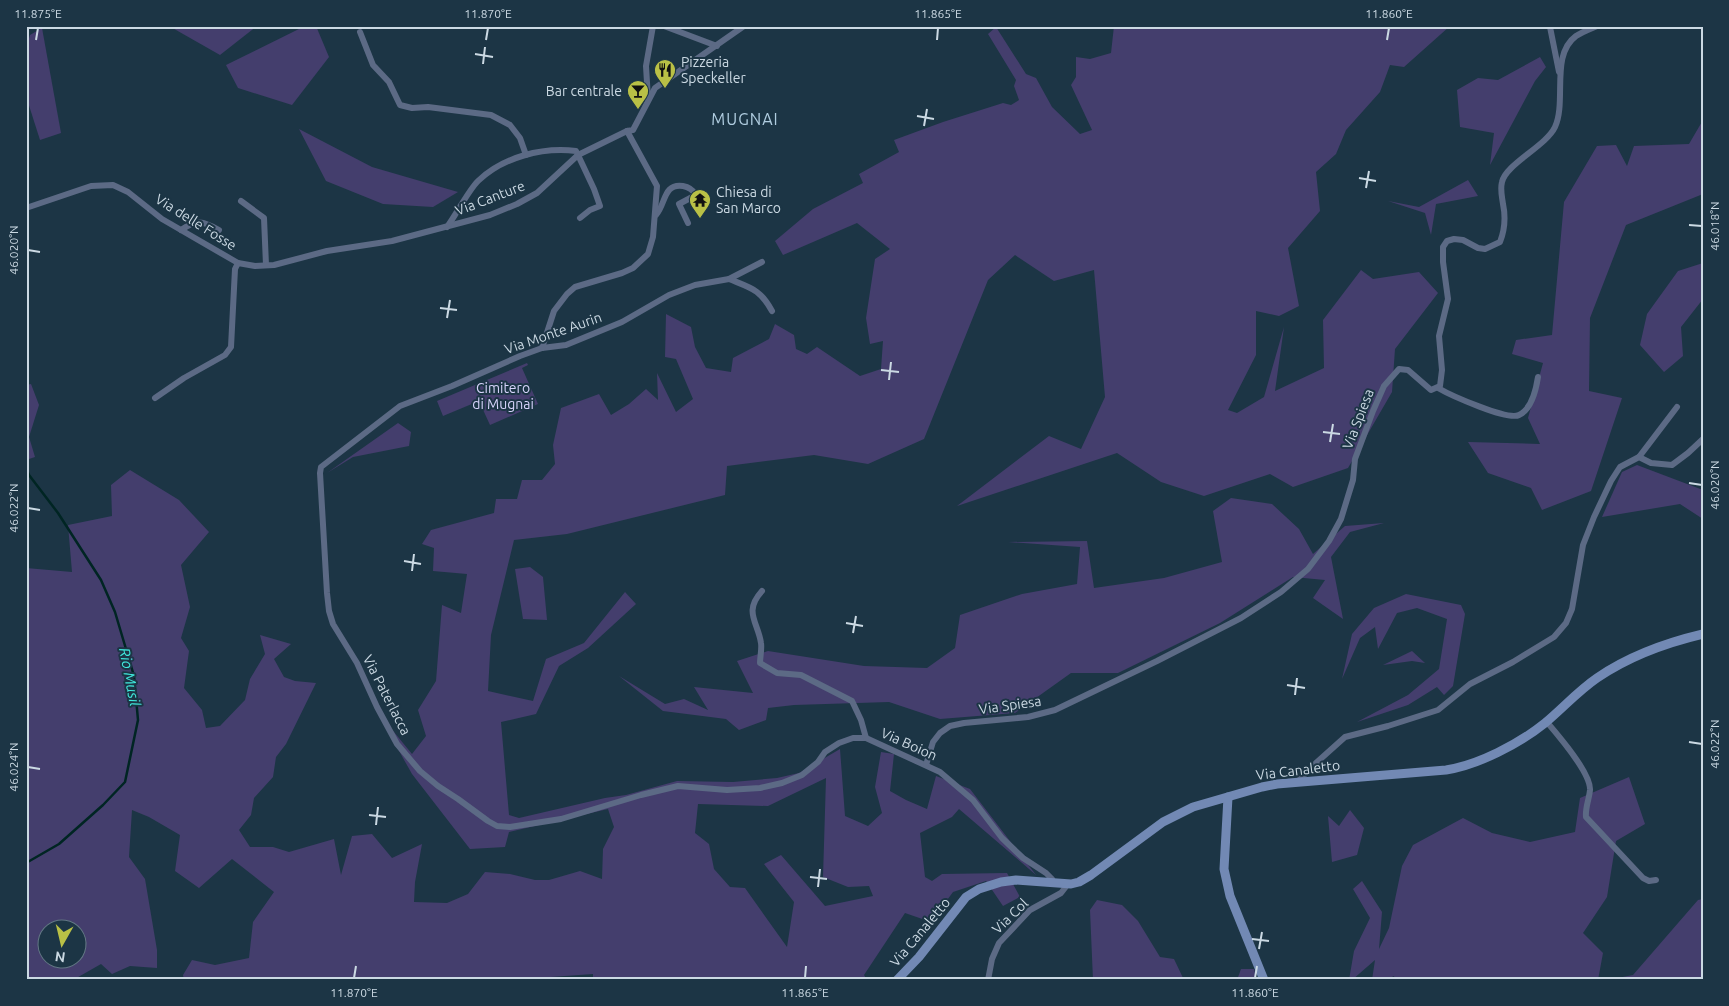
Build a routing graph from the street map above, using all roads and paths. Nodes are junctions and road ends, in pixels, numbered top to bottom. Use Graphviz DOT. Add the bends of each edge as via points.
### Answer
graph roads {
  1 [pos="653,26"];
  2 [pos="664,26"];
  3 [pos="744,26"];
  4 [pos="1597,26"];
  5 [pos="1550,28"];
  6 [pos="360,32"];
  7 [pos="717,46"];
  8 [pos="1560,81"];
  9 [pos="648,99"];
  10 [pos="627,131"];
  11 [pos="526,155"];
  12 [pos="578,156"];
  13 [pos="241,201"];
  14 [pos="26,208"];
  15 [pos="655,216"];
  16 [pos="580,218"];
  17 [pos="688,223"];
  18 [pos="447,227"];
  19 [pos="181,230"];
  20 [pos="219,230"];
  21 [pos="762,262"];
  22 [pos="238,263"];
  23 [pos="266,265"];
  24 [pos="729,279"];
  25 [pos="772,311"];
  26 [pos="542,348"];
  27 [pos="1538,377"];
  28 [pos="1438,388"];
  29 [pos="155,398"];
  30 [pos="411,401"];
  31 [pos="1676,407"];
  32 [pos="1703,439"];
  33 [pos="1639,457"];
  34 [pos="762,592"];
  35 [pos="1703,634"];
  36 [pos="1546,721"];
  37 [pos="866,738"];
  38 [pos="926,765"];
  39 [pos="1297,782"];
  40 [pos="1228,797"];
  41 [pos="1656,880"];
  42 [pos="1054,883"];
  43 [pos="1068,884"];
  44 [pos="897,980"];
  45 [pos="988,980"];
  46 [pos="1264,980"];
  1 -- 9 [label="street" via="646,66"];
  2 -- 7 [label="street"];
  3 -- 7 [label="street"];
  4 -- 8 [label="street" via="1575,36 1566,47"];
  5 -- 8 [label="street"];
  6 -- 11 [label="street" via="373,65 389,82 400,104 491,116 510,125 520,138"];
  7 -- 9 [label="street" via="655,88"];
  8 -- 28 [label="street" via="1559,117 1554,130 1502,180 1500,191 1505,222 1500,242 1485,249 1454,239 1443,247 1448,299 1439,336 1442,370"];
  9 -- 10 [label="street, Via Canture" via="634,130"];
  10 -- 12 [label="street, Via Canture"];
  10 -- 15 [label="street" via="657,186"];
  11 -- 12 [label="street, Via Canture" via="545,150 568,150 576,151"];
  11 -- 18 [label="street, Via Canture" via="503,164 476,182"];
  12 -- 16 [label="street" via="600,206"];
  12 -- 18 [label="street, Via Canture" via="537,193 517,204"];
  13 -- 23 [label="street" via="264,218"];
  14 -- 19 [label="street, Via delle Fosse" via="91,186 113,185"];
  15 -- 17 [label="street" via="667,191 683,186 696,195 679,204"];
  15 -- 26 [label="street" via="648,254 633,268 575,287 567,294 554,311"];
  18 -- 23 [label="street, Via delle Fosse"];
  19 -- 20 [label="street" via="199,222"];
  19 -- 22 [label="street, Via delle Fosse"];
  21 -- 24 [label="street, Via Monte Aurin"];
  22 -- 23 [label="street, Via delle Fosse"];
  22 -- 29 [label="street" via="231,347 225,355"];
  24 -- 25 [label="street" via="755,289"];
  24 -- 26 [label="street, Via Monte Aurin" via="695,285 669,295 622,322 566,345"];
  26 -- 30 [label="street, Via Monte Aurin"];
  27 -- 28 [label="street" via="1531,401 1521,414 1515,416 1459,399"];
  28 -- 38 [label="street, Via Spiesa" via="1431,390 1408,370 1399,369 1393,374 1373,410 1355,459 1353,480 1341,519 1308,569 1281,592 1241,618 1055,710 1028,717 950,726 933,742"];
  30 -- 37 [label="street, Via Paterlacca" via="321,467 327,593 333,624 357,663 397,744 438,786 488,821 510,827 561,819 678,786 727,790 782,783 802,776 825,752 839,743"];
  31 -- 33 [label="street"];
  32 -- 33 [label="street" via="1672,465 1651,463"];
  33 -- 39 [label="street" via="1620,467 1594,517 1584,545 1572,609 1554,637 1470,684 1438,710 1345,737"];
  34 -- 37 [label="street, Via Boion" via="755,599 752,616 762,644 760,663 778,673 801,675 852,700"];
  35 -- 36 [label="street, Via Canaletto" via="1664,644 1619,664 1596,678"];
  36 -- 39 [label="street, Via Canaletto" via="1497,752 1462,767"];
  36 -- 41 [label="street" via="1589,783 1586,818 1643,878"];
  37 -- 38 [label="street, Via Boion"];
  38 -- 42 [label="street, Via Boion" via="940,772 973,800 1002,838"];
  39 -- 40 [label="street, Via Canaletto" via="1262,786"];
  40 -- 43 [label="street, Via Canaletto" via="1173,816 1091,875"];
  40 -- 46 [label="street" via="1224,869 1230,896"];
  42 -- 43 [label="street, Via Canaletto"];
  42 -- 44 [label="street, Via Canaletto" via="1009,881 985,886 972,893"];
  43 -- 45 [label="street, Via Col" via="1061,892 1030,910 1000,943 992,959"];
}
